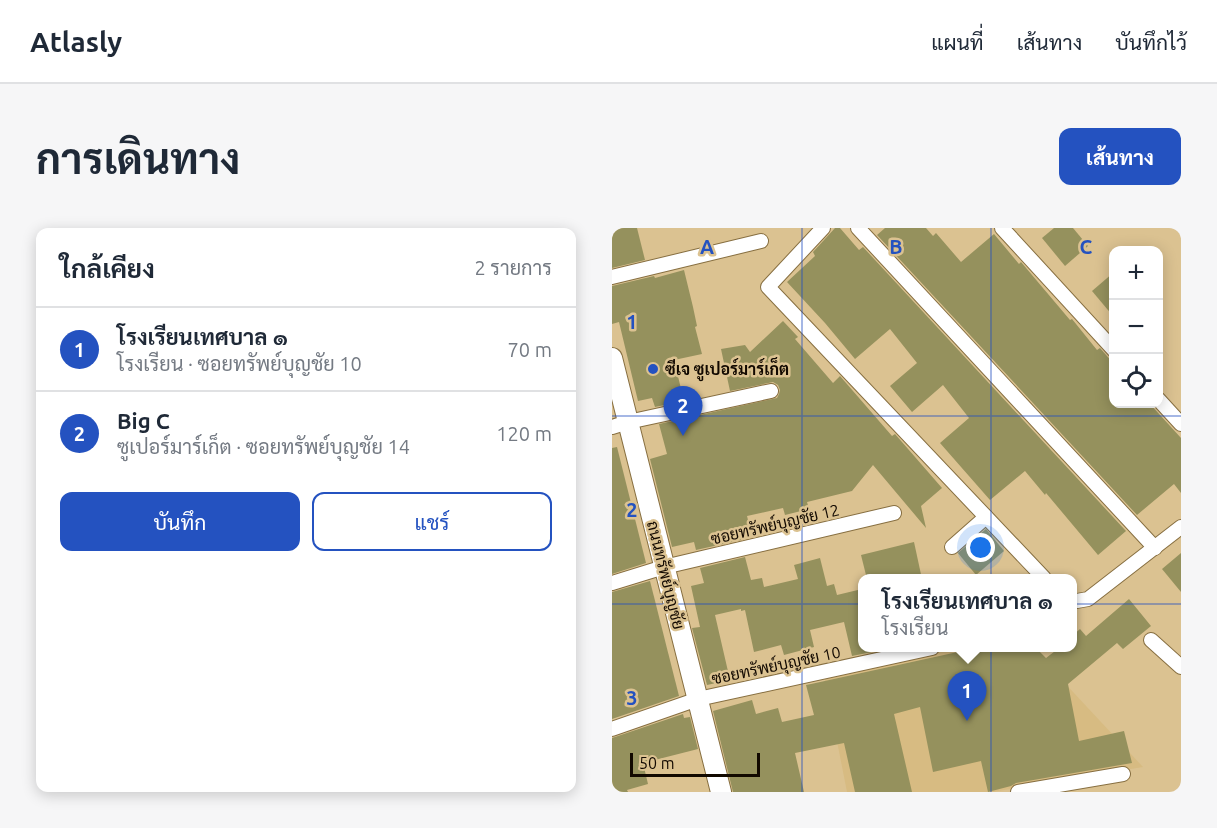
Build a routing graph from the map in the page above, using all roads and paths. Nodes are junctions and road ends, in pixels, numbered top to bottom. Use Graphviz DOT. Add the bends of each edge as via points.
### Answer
graph roads {
  1 [pos="823,228"];
  2 [pos="858,228"];
  3 [pos="1002,228"];
  4 [pos="761,241"];
  5 [pos="612,277"];
  6 [pos="1109,346"];
  7 [pos="612,358"];
  8 [pos="771,391"];
  9 [pos="1163,404"];
  10 [pos="620,424"];
  11 [pos="1181,424"];
  12 [pos="894,513"];
  13 [pos="986,517"];
  14 [pos="1181,527"];
  15 [pos="952,547"];
  16 [pos="1155,548"];
  17 [pos="664,567"];
  18 [pos="1039,574"];
  19 [pos="612,583"];
  20 [pos="1077,601"];
  21 [pos="1151,639"];
  22 [pos="914,652"];
  23 [pos="1181,667"];
  24 [pos="698,699"];
  25 [pos="612,729"];
  26 [pos="1123,774"];
  27 [pos="721,792"];
  28 [pos="1018,792"];
  1 -- 13 [label="street" via="768,287"];
  2 -- 16 [label="street"];
  3 -- 6 [label="street"];
  4 -- 5 [label="street"];
  7 -- 10 [label="street, ถนนทรัพย์บุญชัย"];
  8 -- 10 [label="street"];
  9 -- 11 [label="street"];
  10 -- 17 [label="street, ถนนทรัพย์บุญชัย"];
  12 -- 17 [label="street, ซอยทรัพย์บุญชัย 12"];
  13 -- 15 [label="street"];
  13 -- 18 [label="street"];
  14 -- 16 [label="street"];
  16 -- 20 [label="street" via="1088,599"];
  17 -- 19 [label="street, ซอยทรัพย์บุญชัย 12"];
  17 -- 24 [label="street, ถนนทรัพย์บุญชัย"];
  21 -- 23 [label="street"];
  22 -- 24 [label="street, ซอยทรัพย์บุญชัย 10"];
  24 -- 25 [label="street, ซอยทรัพย์บุญชัย 10"];
  24 -- 27 [label="street, ถนนทรัพย์บุญชัย"];
  26 -- 28 [label="street"];
}
